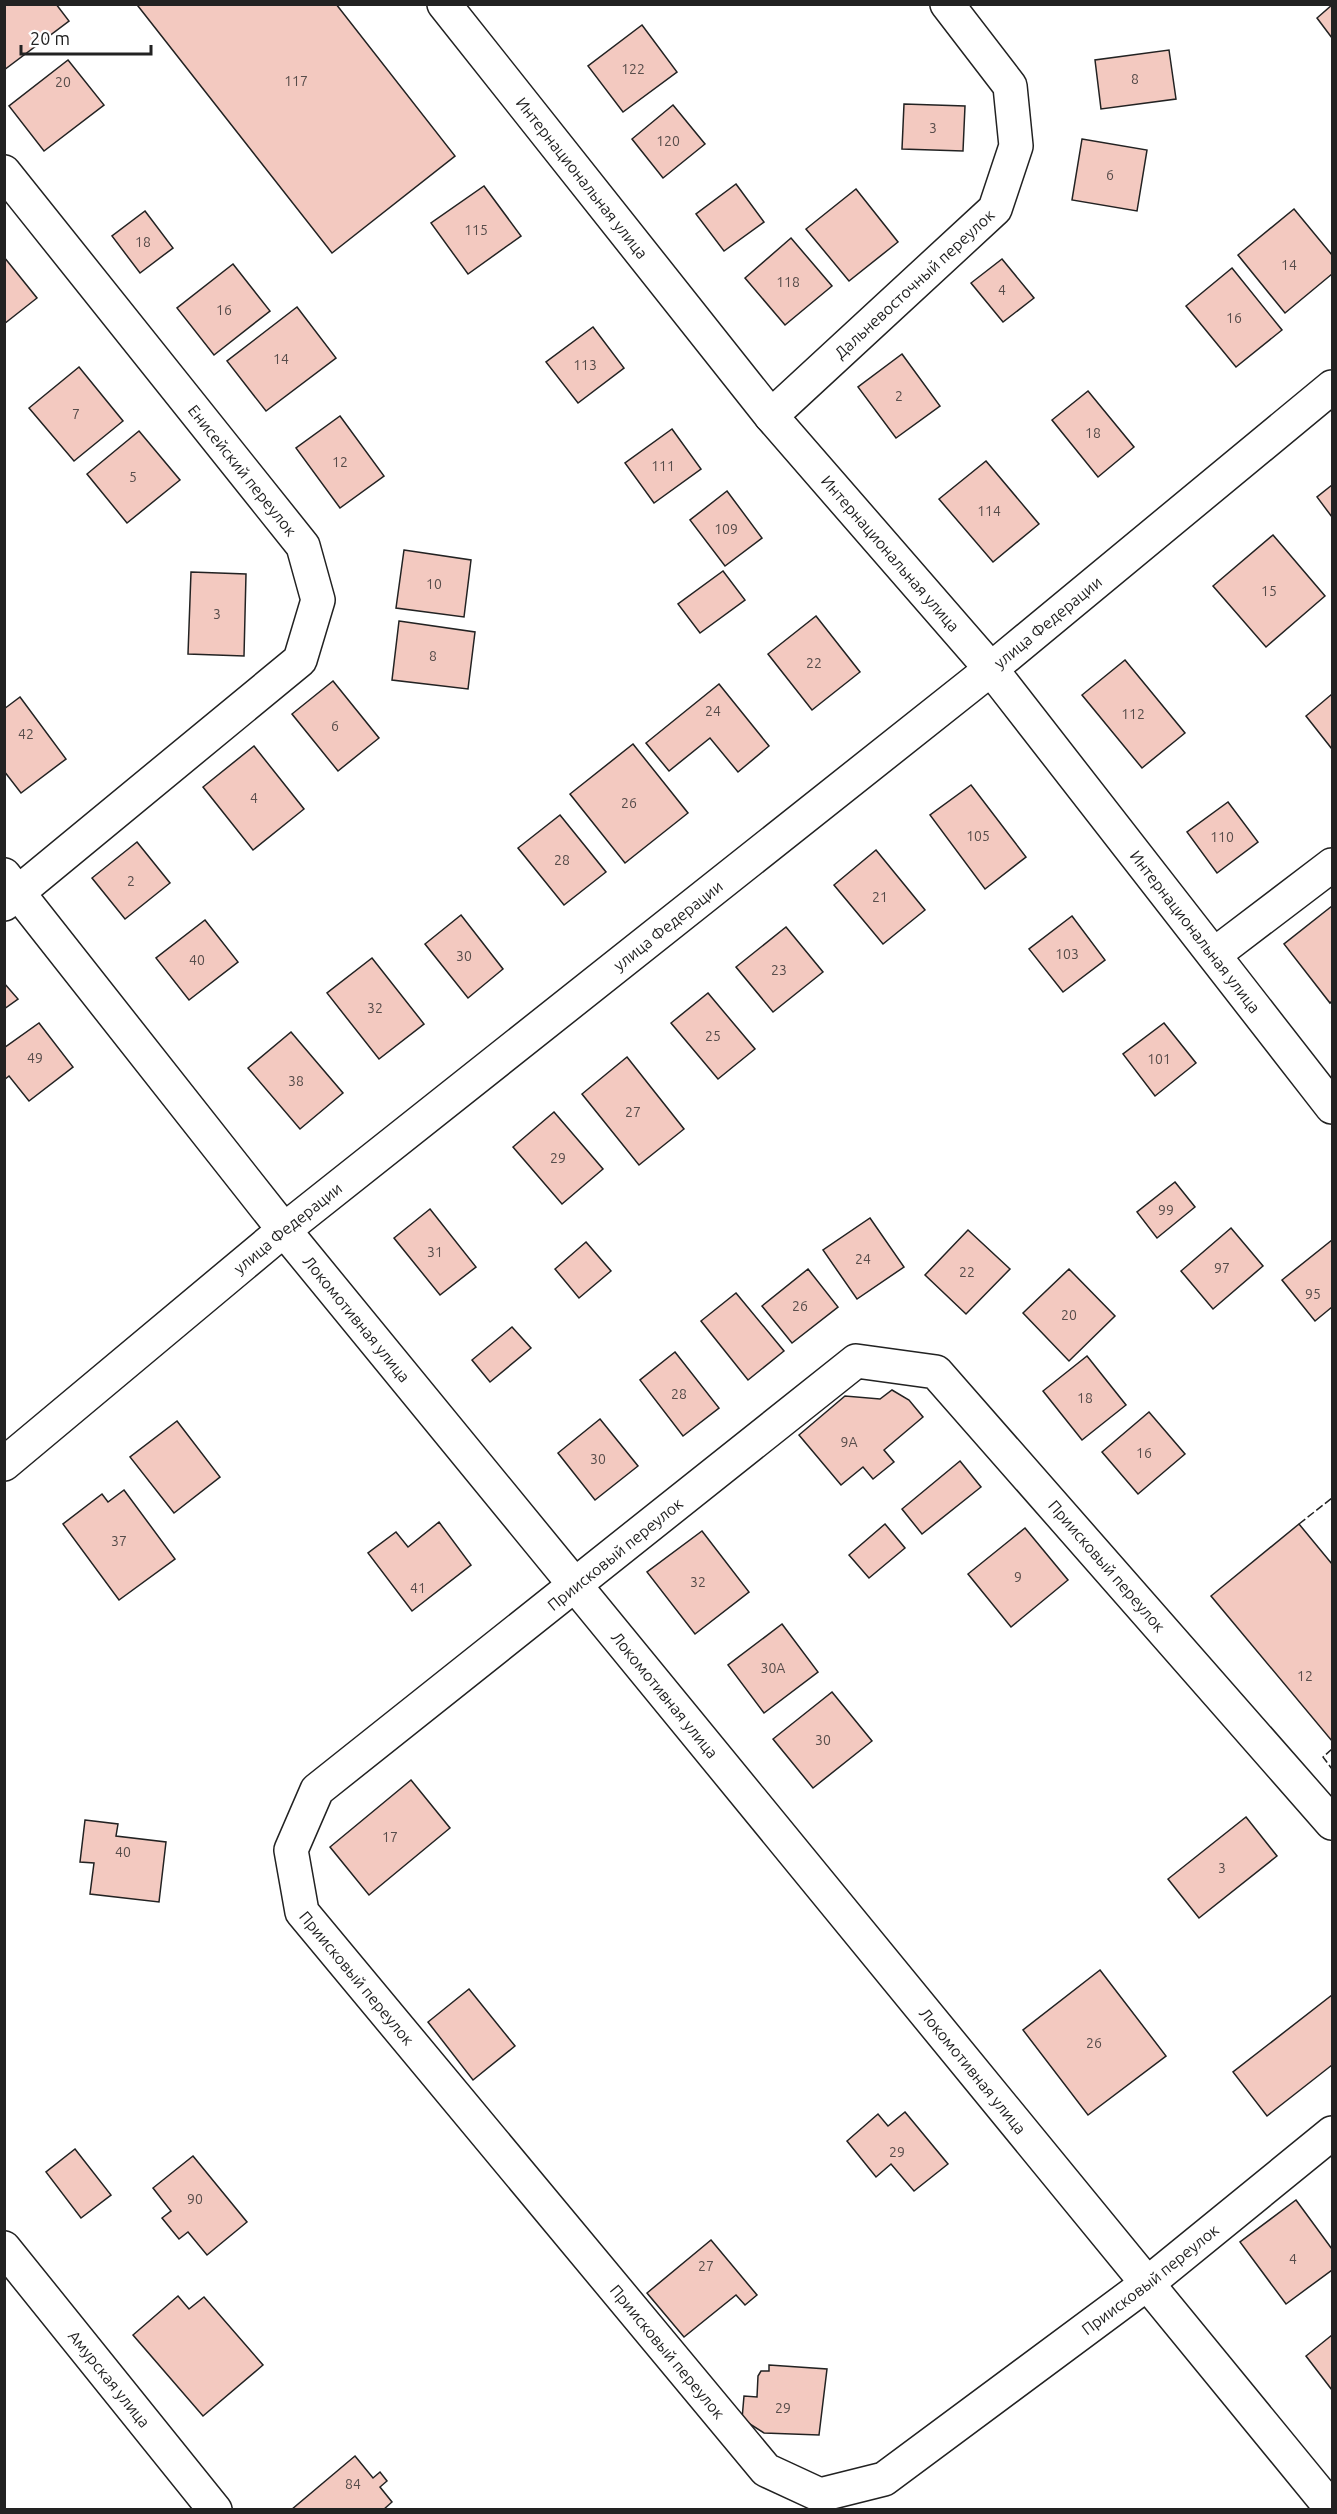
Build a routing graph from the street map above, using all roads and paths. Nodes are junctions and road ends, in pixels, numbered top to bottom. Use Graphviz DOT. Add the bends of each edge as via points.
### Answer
graph roads {
  1 [pos="444,4"];
  2 [pos="947,4"];
  3 [pos="4,172"];
  4 [pos="1332,387"];
  5 [pos="771,416"];
  6 [pos="991,669"];
  7 [pos="1332,865"];
  8 [pos="9,891"];
  9 [pos="1215,954"];
  10 [pos="1332,1107"];
  11 [pos="284,1230"];
  12 [pos="4,1464"];
  13 [pos="576,1586"];
  14 [pos="1332,1823"];
  15 [pos="1332,2133"];
  16 [pos="4,2248"];
  17 [pos="1148,2283"];
  18 [pos="215,2510"];
  19 [pos="1332,2510"];
  1 -- 5 [label="street, Интернациональная улица"];
  2 -- 5 [label="street, Дальневосточный переулок" via="1010,86 1016,146 995,209"];
  3 -- 8 [label="street, Енисейский переулок" via="303,546 318,600 300,660"];
  4 -- 6 [label="street, улица Федерации"];
  5 -- 6 [label="street, Интернациональная улица"];
  6 -- 9 [label="street, Интернациональная улица"];
  6 -- 11 [label="street, улица Федерации"];
  7 -- 9 [label="street"];
  8 -- 11 [label="street, Локомотивная улица"];
  9 -- 10 [label="street, Интернациональная улица"];
  11 -- 12 [label="street, улица Федерации"];
  11 -- 13 [label="street, Локомотивная улица"];
  13 -- 14 [label="street, Приисковый переулок" via="856,1361 936,1371"];
  13 -- 17 [label="street, Локомотивная улица"];
  13 -- 17 [label="street, Приисковый переулок" via="317,1790 291,1850 302,1912 766,2470 820,2495 884,2479"];
  15 -- 17 [label="street, Приисковый переулок"];
  16 -- 18 [label="street, Амурская улица"];
  17 -- 19 [label="street, Локомотивная улица"];
}
